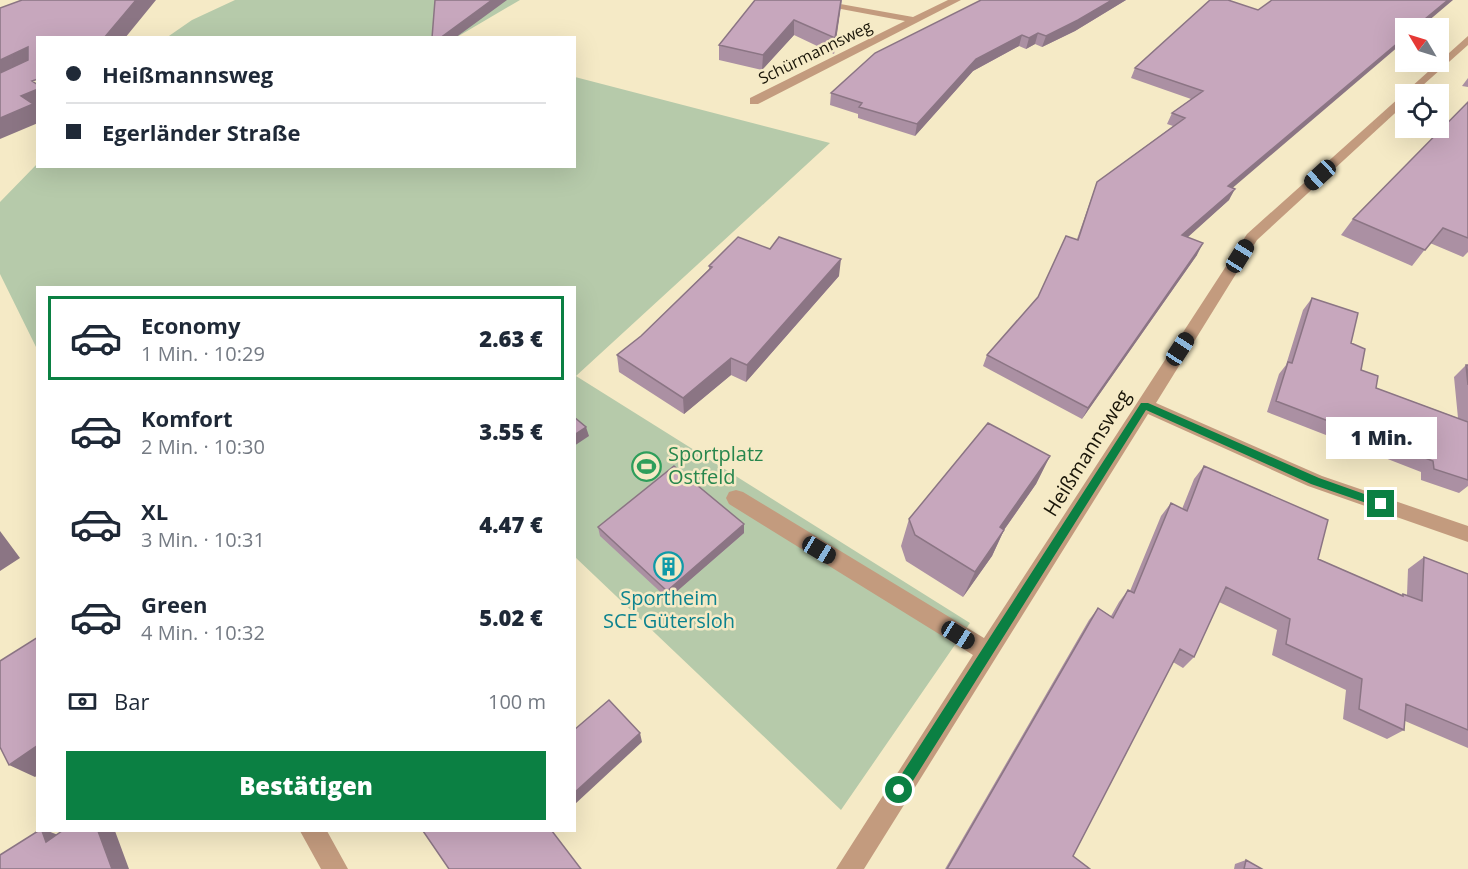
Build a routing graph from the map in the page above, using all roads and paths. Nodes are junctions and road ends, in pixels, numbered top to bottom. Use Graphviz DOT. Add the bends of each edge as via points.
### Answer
graph roads {
  1 [pos="798,0"];
  2 [pos="956,0"];
  3 [pos="914,21"];
  4 [pos="1468,39"];
  5 [pos="1418,84"];
  6 [pos="754,101"];
  7 [pos="1395,105"];
  8 [pos="1144,405"];
  9 [pos="736,498"];
  10 [pos="1468,534"];
  11 [pos="987,652"];
  12 [pos="314,832"];
  13 [pos="335,869"];
  14 [pos="849,869"];
  1 -- 3 [label="street"];
  2 -- 3 [label="street, Schürmannsweg"];
  3 -- 6 [label="street, Schürmannsweg"];
  4 -- 5 [label="street, Heißmannsweg"];
  7 -- 8 [label="street, Heißmannsweg" via="1252,237"];
  8 -- 10 [label="street" via="1315,481"];
  8 -- 11 [label="street, Heißmannsweg"];
  9 -- 11 [label="street"];
  11 -- 14 [label="street, Heißmannsweg"];
  12 -- 13 [label="street"];
}
